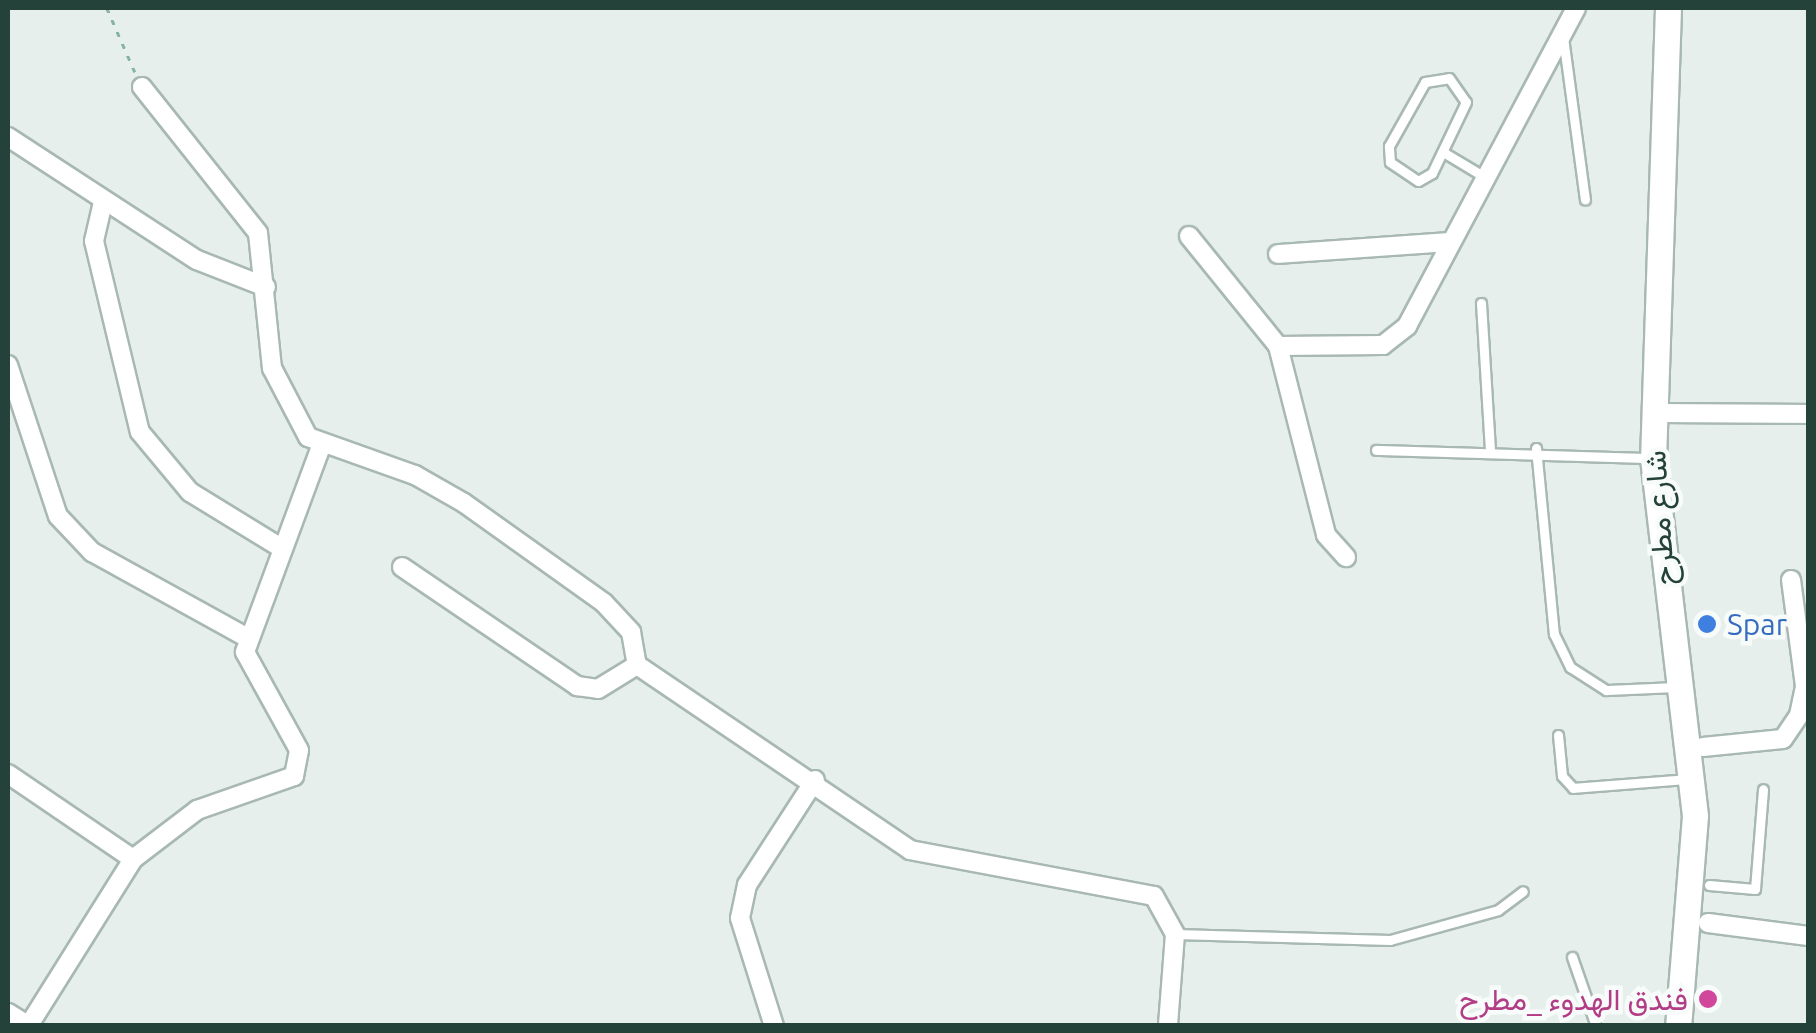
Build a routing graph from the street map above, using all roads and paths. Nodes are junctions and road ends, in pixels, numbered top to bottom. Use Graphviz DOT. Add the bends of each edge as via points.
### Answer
graph roads {
  1 [pos="107,8"];
  2 [pos="1576,8"];
  3 [pos="1668,8"];
  4 [pos="1680,8"];
  5 [pos="1563,34"];
  6 [pos="142,86"];
  7 [pos="8,137"];
  8 [pos="1443,152"];
  9 [pos="1483,176"];
  10 [pos="1584,200"];
  11 [pos="102,202"];
  12 [pos="1189,236"];
  13 [pos="1448,242"];
  14 [pos="1278,254"];
  15 [pos="266,288"];
  16 [pos="1481,303"];
  17 [pos="1278,346"];
  18 [pos="8,365"];
  19 [pos="1668,413"];
  20 [pos="1808,414"];
  21 [pos="320,446"];
  22 [pos="1536,448"];
  23 [pos="1490,449"];
  24 [pos="1376,450"];
  25 [pos="1652,458"];
  26 [pos="278,546"];
  27 [pos="1346,557"];
  28 [pos="402,567"];
  29 [pos="1791,580"];
  30 [pos="246,637"];
  31 [pos="1805,644"];
  32 [pos="637,665"];
  33 [pos="1678,687"];
  34 [pos="1807,687"];
  35 [pos="1558,736"];
  36 [pos="1703,748"];
  37 [pos="8,774"];
  38 [pos="1692,779"];
  39 [pos="815,780"];
  40 [pos="1763,789"];
  41 [pos="133,859"];
  42 [pos="1709,885"];
  43 [pos="1523,891"];
  44 [pos="1708,923"];
  45 [pos="1175,934"];
  46 [pos="1808,936"];
  47 [pos="1572,957"];
  48 [pos="8,1013"];
  49 [pos="29,1025"];
  50 [pos="774,1026"];
  51 [pos="1168,1026"];
  52 [pos="1596,1026"];
  53 [pos="1678,1026"];
  54 [pos="1696,1026"];
  1 -- 6 [label="path"];
  2 -- 5 [label="street"];
  3 -- 25 [label="main road, شارع مطرح"];
  4 -- 19 [label="main road, شارع مطرح"];
  5 -- 9 [label="street"];
  5 -- 10 [label="lane"];
  6 -- 15 [label="street" via="258,233"];
  7 -- 11 [label="street"];
  8 -- 8 [label="lane" via="1418,181 1390,162 1389,146 1424,82 1449,78 1466,102"];
  8 -- 9 [label="lane"];
  9 -- 13 [label="street"];
  11 -- 15 [label="street" via="212,268"];
  11 -- 26 [label="street" via="94,241 140,432 190,492"];
  12 -- 17 [label="street"];
  13 -- 14 [label="street"];
  13 -- 17 [label="street" via="1407,326 1383,345"];
  15 -- 21 [label="street" via="278,391"];
  16 -- 23 [label="lane"];
  17 -- 27 [label="street" via="1326,535"];
  18 -- 30 [label="street" via="58,516 92,552"];
  19 -- 20 [label="street"];
  19 -- 36 [label="main road, شارع مطرح" via="1672,521"];
  21 -- 26 [label="street"];
  21 -- 32 [label="street" via="415,475 464,504 604,603 631,632"];
  22 -- 23 [label="lane"];
  22 -- 25 [label="lane"];
  22 -- 33 [label="lane" via="1554,634 1570,667 1606,690"];
  23 -- 24 [label="lane"];
  25 -- 33 [label="main road, شارع مطرح"];
  26 -- 30 [label="street"];
  28 -- 32 [label="street" via="578,686 598,689"];
  29 -- 31 [label="street"];
  30 -- 41 [label="street" via="248,666 300,750 294,776 197,810"];
  31 -- 34 [label="street"];
  32 -- 39 [label="street"];
  33 -- 38 [label="main road, شارع مطرح"];
  34 -- 36 [label="street" via="1783,739"];
  35 -- 38 [label="lane" via="1562,776 1573,788"];
  36 -- 42 [label="main road, شارع مطرح"];
  37 -- 41 [label="street"];
  38 -- 53 [label="main road, شارع مطرح" via="1694,890"];
  39 -- 45 [label="street" via="929,856 1139,887 1170,913"];
  39 -- 50 [label="street" via="747,884 740,918"];
  40 -- 42 [label="lane" via="1755,889"];
  41 -- 49 [label="street"];
  42 -- 44 [label="main road, شارع مطرح"];
  43 -- 45 [label="lane" via="1498,910 1390,940"];
  44 -- 46 [label="street"];
  44 -- 54 [label="main road, شارع مطرح"];
  45 -- 51 [label="street"];
  47 -- 52 [label="lane"];
  48 -- 49 [label="street"];
}
